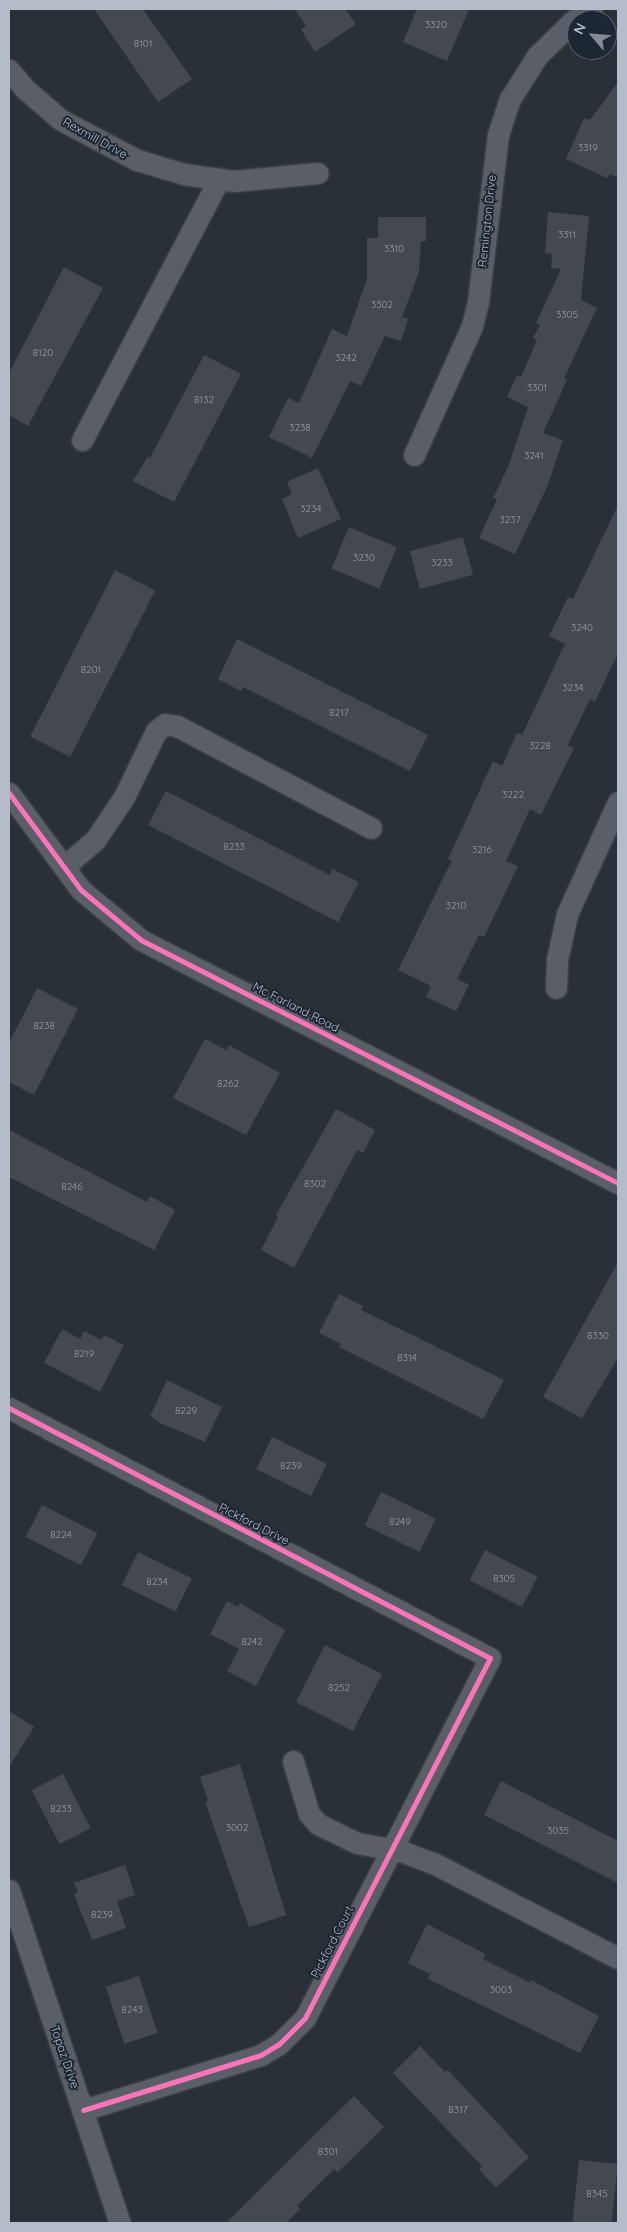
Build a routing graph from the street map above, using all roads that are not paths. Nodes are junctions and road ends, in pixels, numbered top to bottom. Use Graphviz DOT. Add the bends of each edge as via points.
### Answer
graph roads {
  1 [pos="592,9"];
  2 [pos="9,70"];
  3 [pos="318,174"];
  4 [pos="219,179"];
  5 [pos="82,440"];
  6 [pos="414,455"];
  7 [pos="9,793"];
  8 [pos="616,814"];
  9 [pos="371,828"];
  10 [pos="65,866"];
  11 [pos="556,988"];
  12 [pos="618,1183"];
  13 [pos="9,1408"];
  14 [pos="490,1658"];
  15 [pos="293,1761"];
  16 [pos="390,1849"];
  17 [pos="9,1890"];
  18 [pos="618,1958"];
  19 [pos="83,2110"];
  20 [pos="120,2223"];
  1 -- 6 [label="street, Remington Drive" via="573,21 537,56 510,99 498,135 478,302 472,326"];
  2 -- 4 [label="street, Rexmill Drive" via="42,105 102,145 160,168"];
  3 -- 4 [label="street, Rexmill Drive" via="269,180"];
  4 -- 5 [label="street"];
  7 -- 10 [label="street, Mc Farland Road"];
  8 -- 11 [label="street" via="567,914 557,960"];
  9 -- 10 [label="street" via="177,726 165,724 156,730 124,797 95,840"];
  10 -- 12 [label="street, Mc Farland Road" via="100,909 141,940"];
  13 -- 14 [label="street, Pickford Drive"];
  14 -- 16 [label="street, Pickford Court"];
  15 -- 16 [label="street" via="309,1814 315,1822 358,1843"];
  16 -- 18 [label="street" via="433,1863"];
  16 -- 19 [label="street, Pickford Court" via="305,2018 280,2044 261,2055"];
  17 -- 19 [label="street, Topaz Drive"];
  19 -- 20 [label="street, Topaz Drive"];
}
